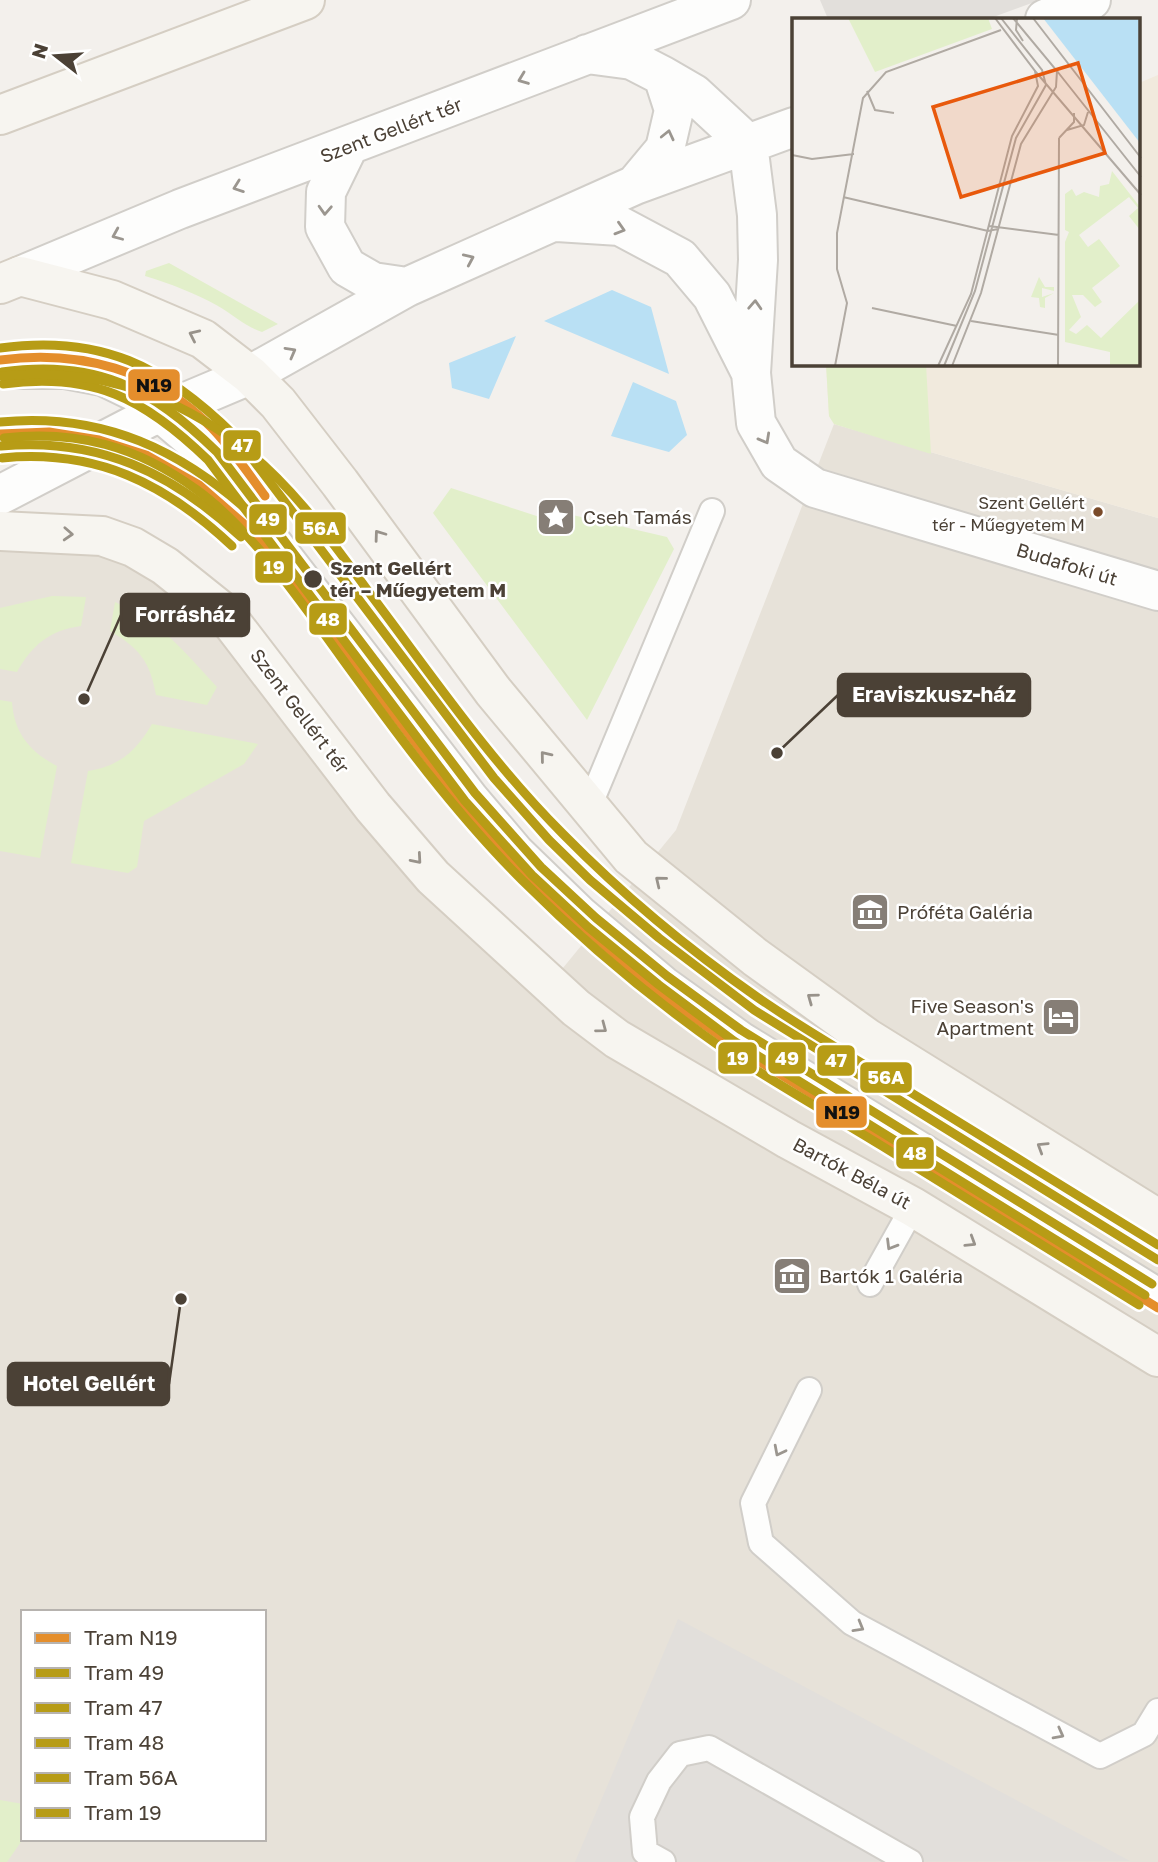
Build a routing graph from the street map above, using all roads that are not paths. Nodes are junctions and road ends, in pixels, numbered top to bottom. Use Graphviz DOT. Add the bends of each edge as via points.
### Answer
graph roads {
  1 [pos="304,0"];
  2 [pos="731,0"];
  3 [pos="1090,0"];
  4 [pos="1047,18"];
  5 [pos="587,54"];
  6 [pos="663,76"];
  7 [pos="0,115"];
  8 [pos="792,128"];
  9 [pos="748,144"];
  10 [pos="348,147"];
  11 [pos="635,185"];
  12 [pos="552,222"];
  13 [pos="10,280"];
  14 [pos="407,287"];
  15 [pos="751,373"];
  16 [pos="250,374"];
  17 [pos="0,376"];
  18 [pos="153,415"];
  19 [pos="0,495"];
  20 [pos="712,511"];
  21 [pos="0,531"];
  22 [pos="1158,591"];
  23 [pos="588,808"];
  24 [pos="549,985"];
  25 [pos="913,1206"];
  26 [pos="1158,1219"];
  27 [pos="870,1284"];
  28 [pos="1158,1290"];
  29 [pos="1158,1357"];
  30 [pos="809,1390"];
  31 [pos="1158,1711"];
  32 [pos="663,1862"];
  33 [pos="910,1862"];
  1 -- 7 [label="main road"];
  2 -- 5 [label="street"];
  3 -- 4 [label="street"];
  5 -- 6 [label="street, Szent Gellért tér" via="632,60"];
  5 -- 10 [label="street, Szent Gellért tér, one-way"];
  6 -- 9 [label="street, Szent Gellért tér" via="694,94"];
  11 -- 6 [label="street, one-way" via="664,149 674,110"];
  8 -- 9 [label="street"];
  9 -- 11 [label="street"];
  15 -- 9 [label="street, one-way" via="758,248"];
  10 -- 13 [label="street, Szent Gellért tér, one-way" via="180,209"];
  10 -- 14 [label="street, one-way" via="326,192 325,227 347,267 373,282"];
  11 -- 12 [label="street"];
  14 -- 12 [label="street, one-way"];
  12 -- 15 [label="street, one-way" via="620,226 680,258 712,296"];
  16 -- 13 [label="main road, Szent Gellért tér, one-way" via="203,339 112,300"];
  16 -- 14 [label="street, one-way"];
  15 -- 22 [label="street, Budafoki út, one-way" via="756,423 779,463 815,488"];
  16 -- 18 [label="street"];
  23 -- 16 [label="main road, Szent Gellért tér, one-way" via="493,691 285,412"];
  17 -- 18 [label="lane" via="64,376 100,383"];
  18 -- 19 [label="street"];
  18 -- 28 [label="lane" via="205,459 263,520 475,795 520,848 585,912 667,980 745,1035"];
  20 -- 23 [label="lane"];
  21 -- 24 [label="main road, Szent Gellért tér, one-way" via="102,536 133,547 195,588 225,614 373,807 433,877"];
  26 -- 23 [label="main road, one-way" via="867,1038 755,957 631,858"];
  24 -- 25 [label="main road, Bartók Béla út, one-way" via="617,1039"];
  25 -- 27 [label="lane, one-way"];
  25 -- 29 [label="main road, Bartók Béla út, one-way"];
  30 -- 31 [label="lane, one-way" via="753,1503 761,1543 852,1623 1100,1756 1144,1734"];
  32 -- 33 [label="lane" via="645,1852 642,1817 659,1781 680,1754 709,1748"];
}
